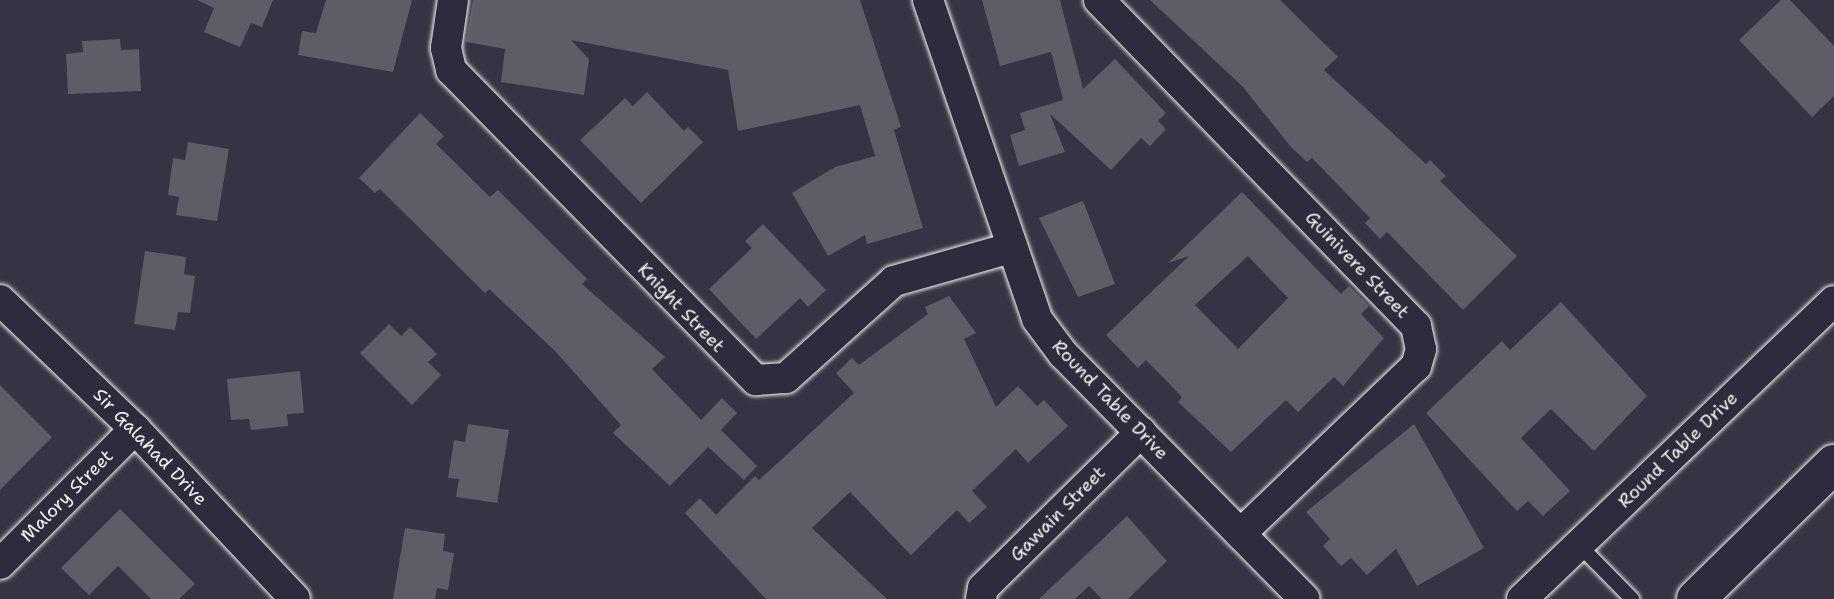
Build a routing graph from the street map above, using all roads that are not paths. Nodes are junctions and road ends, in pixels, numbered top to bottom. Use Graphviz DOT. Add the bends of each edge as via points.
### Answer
graph roads {
  1 [pos="453,0"];
  2 [pos="928,0"];
  3 [pos="1099,0"];
  4 [pos="1011,248"];
  5 [pos="0,300"];
  6 [pos="1834,301"];
  7 [pos="135,429"];
  8 [pos="1141,432"];
  9 [pos="1834,464"];
  10 [pos="1240,534"];
  11 [pos="1579,545"];
  12 [pos="0,564"];
  13 [pos="295,599"];
  14 [pos="981,599"];
  15 [pos="1304,599"];
  16 [pos="1522,599"];
  17 [pos="1632,599"];
  18 [pos="1696,599"];
  1 -- 4 [label="street, Knight Street" via="446,48 451,70 757,380 786,378 894,281"];
  2 -- 4 [label="street, Round Table Drive"];
  3 -- 10 [label="street, Guinivere Street" via="1416,326 1421,349 1416,366"];
  4 -- 8 [label="street, Round Table Drive" via="1037,318"];
  5 -- 7 [label="street, Sir Galahad Drive"];
  6 -- 11 [label="street, Round Table Drive"];
  7 -- 12 [label="street, Malory Street"];
  7 -- 13 [label="street, Sir Galahad Drive"];
  8 -- 10 [label="street, Round Table Drive"];
  8 -- 14 [label="street, Gawain Street" via="983,588"];
  9 -- 18 [label="main road"];
  10 -- 15 [label="street, Round Table Drive"];
  11 -- 16 [label="street, Round Table Drive"];
  11 -- 17 [label="lane"];
}
